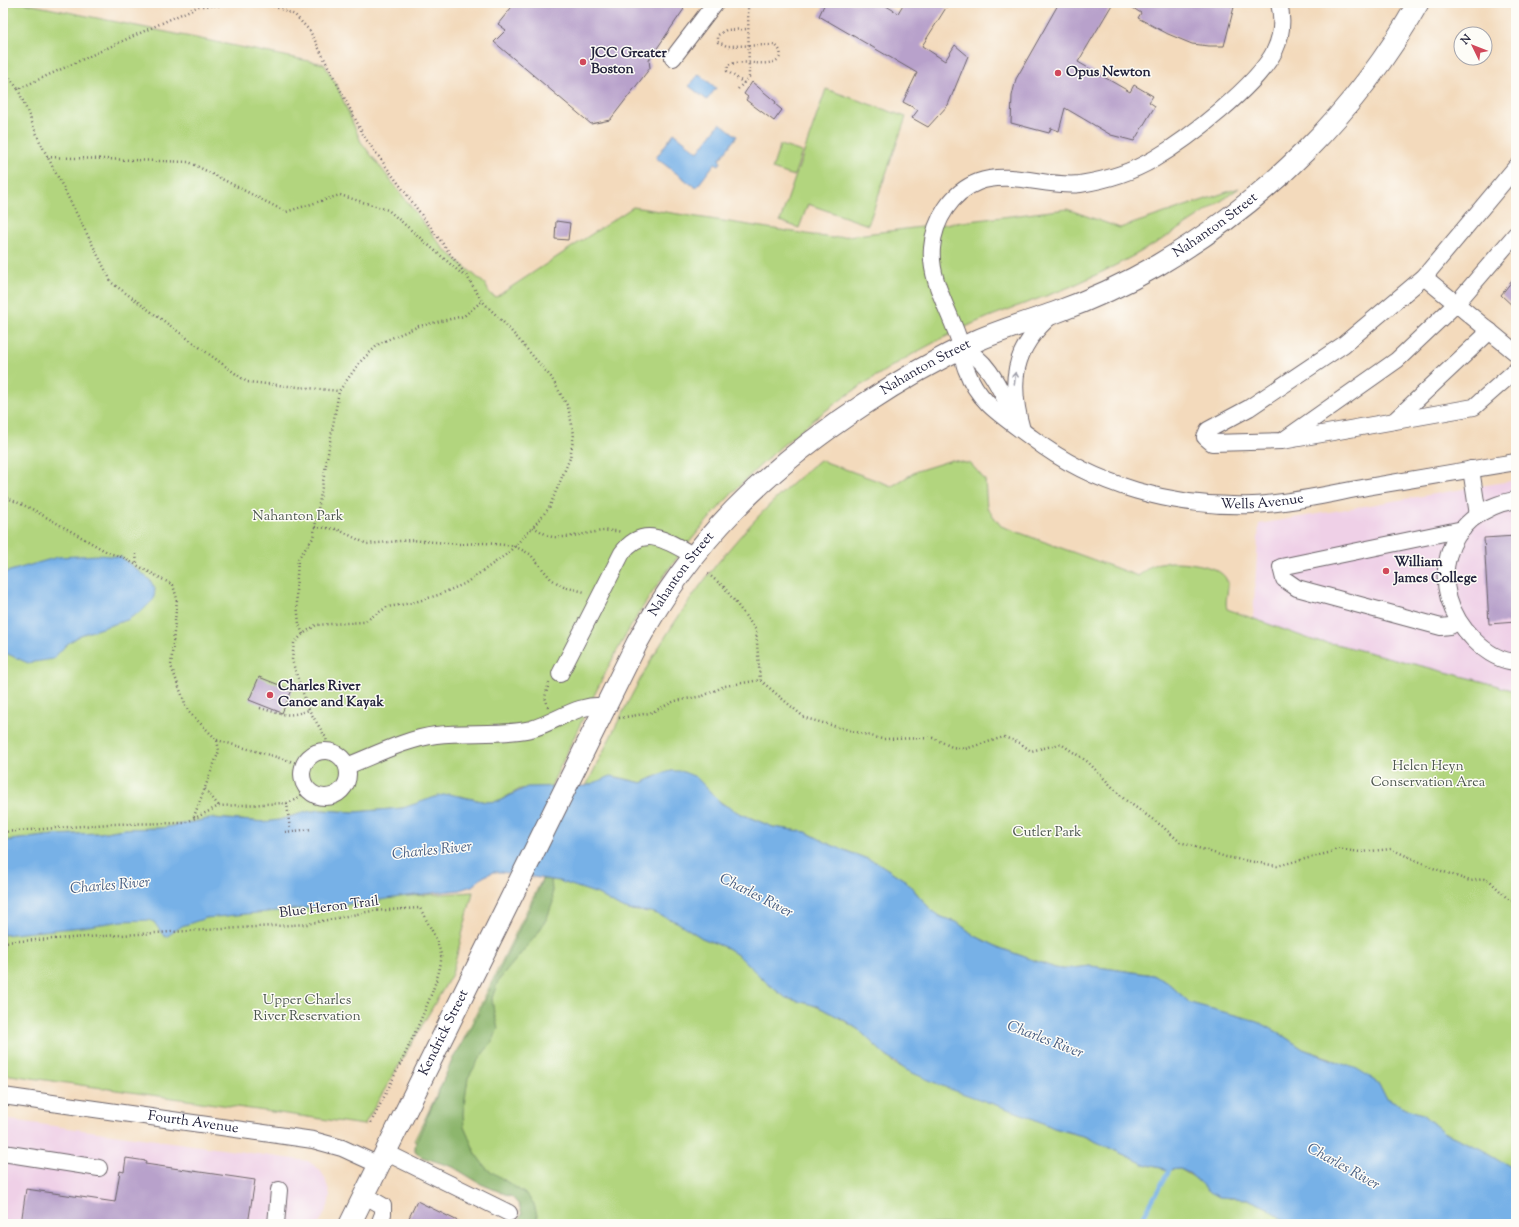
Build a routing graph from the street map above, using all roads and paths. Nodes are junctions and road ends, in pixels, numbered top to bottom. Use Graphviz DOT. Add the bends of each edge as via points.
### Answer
graph roads {
  1 [pos="194,3"];
  2 [pos="715,3"];
  3 [pos="748,3"];
  4 [pos="1279,3"];
  5 [pos="1418,3"];
  6 [pos="199,6"];
  7 [pos="748,29"];
  8 [pos="748,46"];
  9 [pos="3,56"];
  10 [pos="673,58"];
  11 [pos="748,62"];
  12 [pos="744,83"];
  13 [pos="738,89"];
  14 [pos="18,90"];
  15 [pos="47,157"];
  16 [pos="1516,167"];
  17 [pos="1516,234"];
  18 [pos="1424,277"];
  19 [pos="468,278"];
  20 [pos="482,300"];
  21 [pos="1456,304"];
  22 [pos="1056,313"];
  23 [pos="1490,331"];
  24 [pos="962,348"];
  25 [pos="1516,353"];
  26 [pos="1516,370"];
  27 [pos="338,392"];
  28 [pos="1394,421"];
  29 [pos="1022,430"];
  30 [pos="1282,441"];
  31 [pos="1516,462"];
  32 [pos="1471,469"];
  33 [pos="3,496"];
  34 [pos="1516,500"];
  35 [pos="1478,515"];
  36 [pos="315,527"];
  37 [pos="534,527"];
  38 [pos="1462,529"];
  39 [pos="634,540"];
  40 [pos="514,546"];
  41 [pos="136,554"];
  42 [pos="693,555"];
  43 [pos="137,564"];
  44 [pos="708,574"];
  45 [pos="599,597"];
  46 [pos="1458,622"];
  47 [pos="302,634"];
  48 [pos="1516,662"];
  49 [pos="560,674"];
  50 [pos="760,680"];
  51 [pos="260,708"];
  52 [pos="310,710"];
  53 [pos="603,711"];
  54 [pos="554,720"];
  55 [pos="217,740"];
  56 [pos="329,752"];
  57 [pos="304,765"];
  58 [pos="347,766"];
  59 [pos="205,789"];
  60 [pos="308,789"];
  61 [pos="286,803"];
  62 [pos="219,806"];
  63 [pos="193,819"];
  64 [pos="312,828"];
  65 [pos="290,831"];
  66 [pos="3,832"];
  67 [pos="285,832"];
  68 [pos="540,842"];
  69 [pos="1516,901"];
  70 [pos="3,942"];
  71 [pos="3,1096"];
  72 [pos="370,1125"];
  73 [pos="3,1153"];
  74 [pos="382,1159"];
  75 [pos="99,1168"];
  76 [pos="279,1190"];
  77 [pos="364,1195"];
  78 [pos="509,1213"];
  79 [pos="276,1224"];
  80 [pos="350,1224"];
  81 [pos="379,1224"];
  1 -- 6 [label="path"];
  2 -- 10 [label="street"];
  3 -- 7 [label="path"];
  4 -- 24 [label="street" via="1282,16 1278,42 1258,74 1218,112 1153,159 1120,174 1079,184 988,179 969,187 953,199 937,225 931,251 936,279"];
  5 -- 22 [label="main road, Nahanton Street" via="1356,96 1319,138 1264,190 1210,232 1156,266"];
  6 -- 14 [label="path"];
  6 -- 19 [label="path" via="268,4 295,15 310,30 365,138"];
  7 -- 8 [label="path"];
  7 -- 8 [label="path" via="726,30 720,32 718,38 718,42 723,46"];
  8 -- 11 [label="path"];
  8 -- 11 [label="path" via="775,45 781,51 780,58 773,62"];
  9 -- 14 [label="path" via="4,70"];
  11 -- 12 [label="path" via="749,77"];
  11 -- 12 [label="path" via="731,63 727,68 731,75"];
  12 -- 13 [label="path"];
  14 -- 15 [label="path"];
  15 -- 19 [label="path" via="189,162 286,212 340,195 388,210"];
  15 -- 27 [label="path" via="112,283 247,382"];
  16 -- 18 [label="street"];
  17 -- 21 [label="street"];
  18 -- 21 [label="street"];
  18 -- 30 [label="street" via="1343,345 1249,408 1208,430 1205,437 1212,443"];
  19 -- 20 [label="path"];
  20 -- 27 [label="path" via="464,316 419,326 380,342 360,362"];
  20 -- 37 [label="path" via="551,377 568,407 574,434 570,458 549,508"];
  21 -- 23 [label="street"];
  21 -- 30 [label="street" via="1397,360"];
  22 -- 24 [label="main road, Nahanton Street" via="998,332"];
  29 -- 22 [label="street, one-way" via="1014,392 1014,376 1018,362 1035,332"];
  23 -- 25 [label="street"];
  23 -- 28 [label="street"];
  24 -- 29 [label="street, Wells Avenue" via="984,363"];
  24 -- 42 [label="main road, Nahanton Street" via="890,387 801,449 746,496"];
  26 -- 28 [label="street" via="1474,408"];
  27 -- 36 [label="path"];
  28 -- 30 [label="street"];
  29 -- 32 [label="street, Wells Avenue" via="1061,458 1098,477 1149,494 1203,504 1254,505 1283,502"];
  31 -- 32 [label="street, Wells Avenue"];
  32 -- 35 [label="street"];
  33 -- 43 [label="path" via="32,509 109,553"];
  34 -- 35 [label="street" via="1494,506"];
  35 -- 38 [label="street"];
  36 -- 40 [label="path" via="338,529 367,544 411,540"];
  36 -- 47 [label="path" via="313,538 298,559 296,592"];
  37 -- 39 [label="path" via="552,537 608,530 622,532"];
  37 -- 40 [label="path"];
  38 -- 46 [label="street" via="1451,549 1445,577 1449,604"];
  38 -- 46 [label="street" via="1281,567 1284,579 1297,588 1446,628"];
  39 -- 42 [label="street" via="644,536 656,538"];
  39 -- 45 [label="street" via="622,553"];
  40 -- 45 [label="path" via="530,554 551,579 564,587"];
  40 -- 47 [label="path" via="494,565 464,584 438,595 387,607 364,622 316,625"];
  41 -- 43 [label="path"];
  42 -- 53 [label="main road, Nahanton Street" via="647,625"];
  43 -- 55 [label="path" via="173,586 177,599 171,666 188,711"];
  44 -- 50 [label="path" via="724,587 756,630"];
  45 -- 49 [label="street"];
  46 -- 48 [label="street" via="1488,652"];
  47 -- 52 [label="path" via="294,644 292,660"];
  49 -- 54 [label="path" via="552,678 545,697"];
  50 -- 53 [label="path" via="725,686 703,696 675,701 650,713 626,718"];
  50 -- 69 [label="path" via="805,718 882,739 933,738 952,747 965,749 1004,737 1020,743 1031,751 1061,744 1088,762 1124,799 1180,842 1226,857 1277,866 1328,853 1337,848 1361,852 1391,849 1470,881 1490,881 1509,900"];
  51 -- 52 [label="path" via="286,715"];
  52 -- 56 [label="path" via="326,738"];
  53 -- 54 [label="street" via="587,706"];
  53 -- 68 [label="main road, Nahanton Street"];
  54 -- 58 [label="street" via="522,730 429,736"];
  55 -- 57 [label="path"];
  55 -- 59 [label="path" via="219,751"];
  56 -- 57 [label="street" via="314,754"];
  56 -- 58 [label="street" via="342,759"];
  57 -- 60 [label="street" via="303,777"];
  58 -- 60 [label="street" via="348,780 340,792 320,797"];
  59 -- 62 [label="path"];
  59 -- 63 [label="path"];
  60 -- 61 [label="path" via="295,800"];
  61 -- 62 [label="path"];
  61 -- 65 [label="path"];
  62 -- 63 [label="path"];
  63 -- 66 [label="path" via="185,823 109,824"];
  64 -- 65 [label="path"];
  65 -- 67 [label="path"];
  68 -- 74 [label="main road, Kendrick Street"];
  70 -- 72 [label="path, Blue Heron Trail" via="307,924 372,911 420,908 441,955 441,968 431,996"];
  71 -- 74 [label="street, Fourth Avenue" via="313,1140"];
  73 -- 75 [label="street"];
  74 -- 77 [label="main road, Kendrick Street"];
  74 -- 78 [label="street, Fourth Avenue"];
  76 -- 79 [label="street"];
  77 -- 80 [label="main road, Kendrick Street"];
  77 -- 81 [label="street" via="383,1206"];
}
